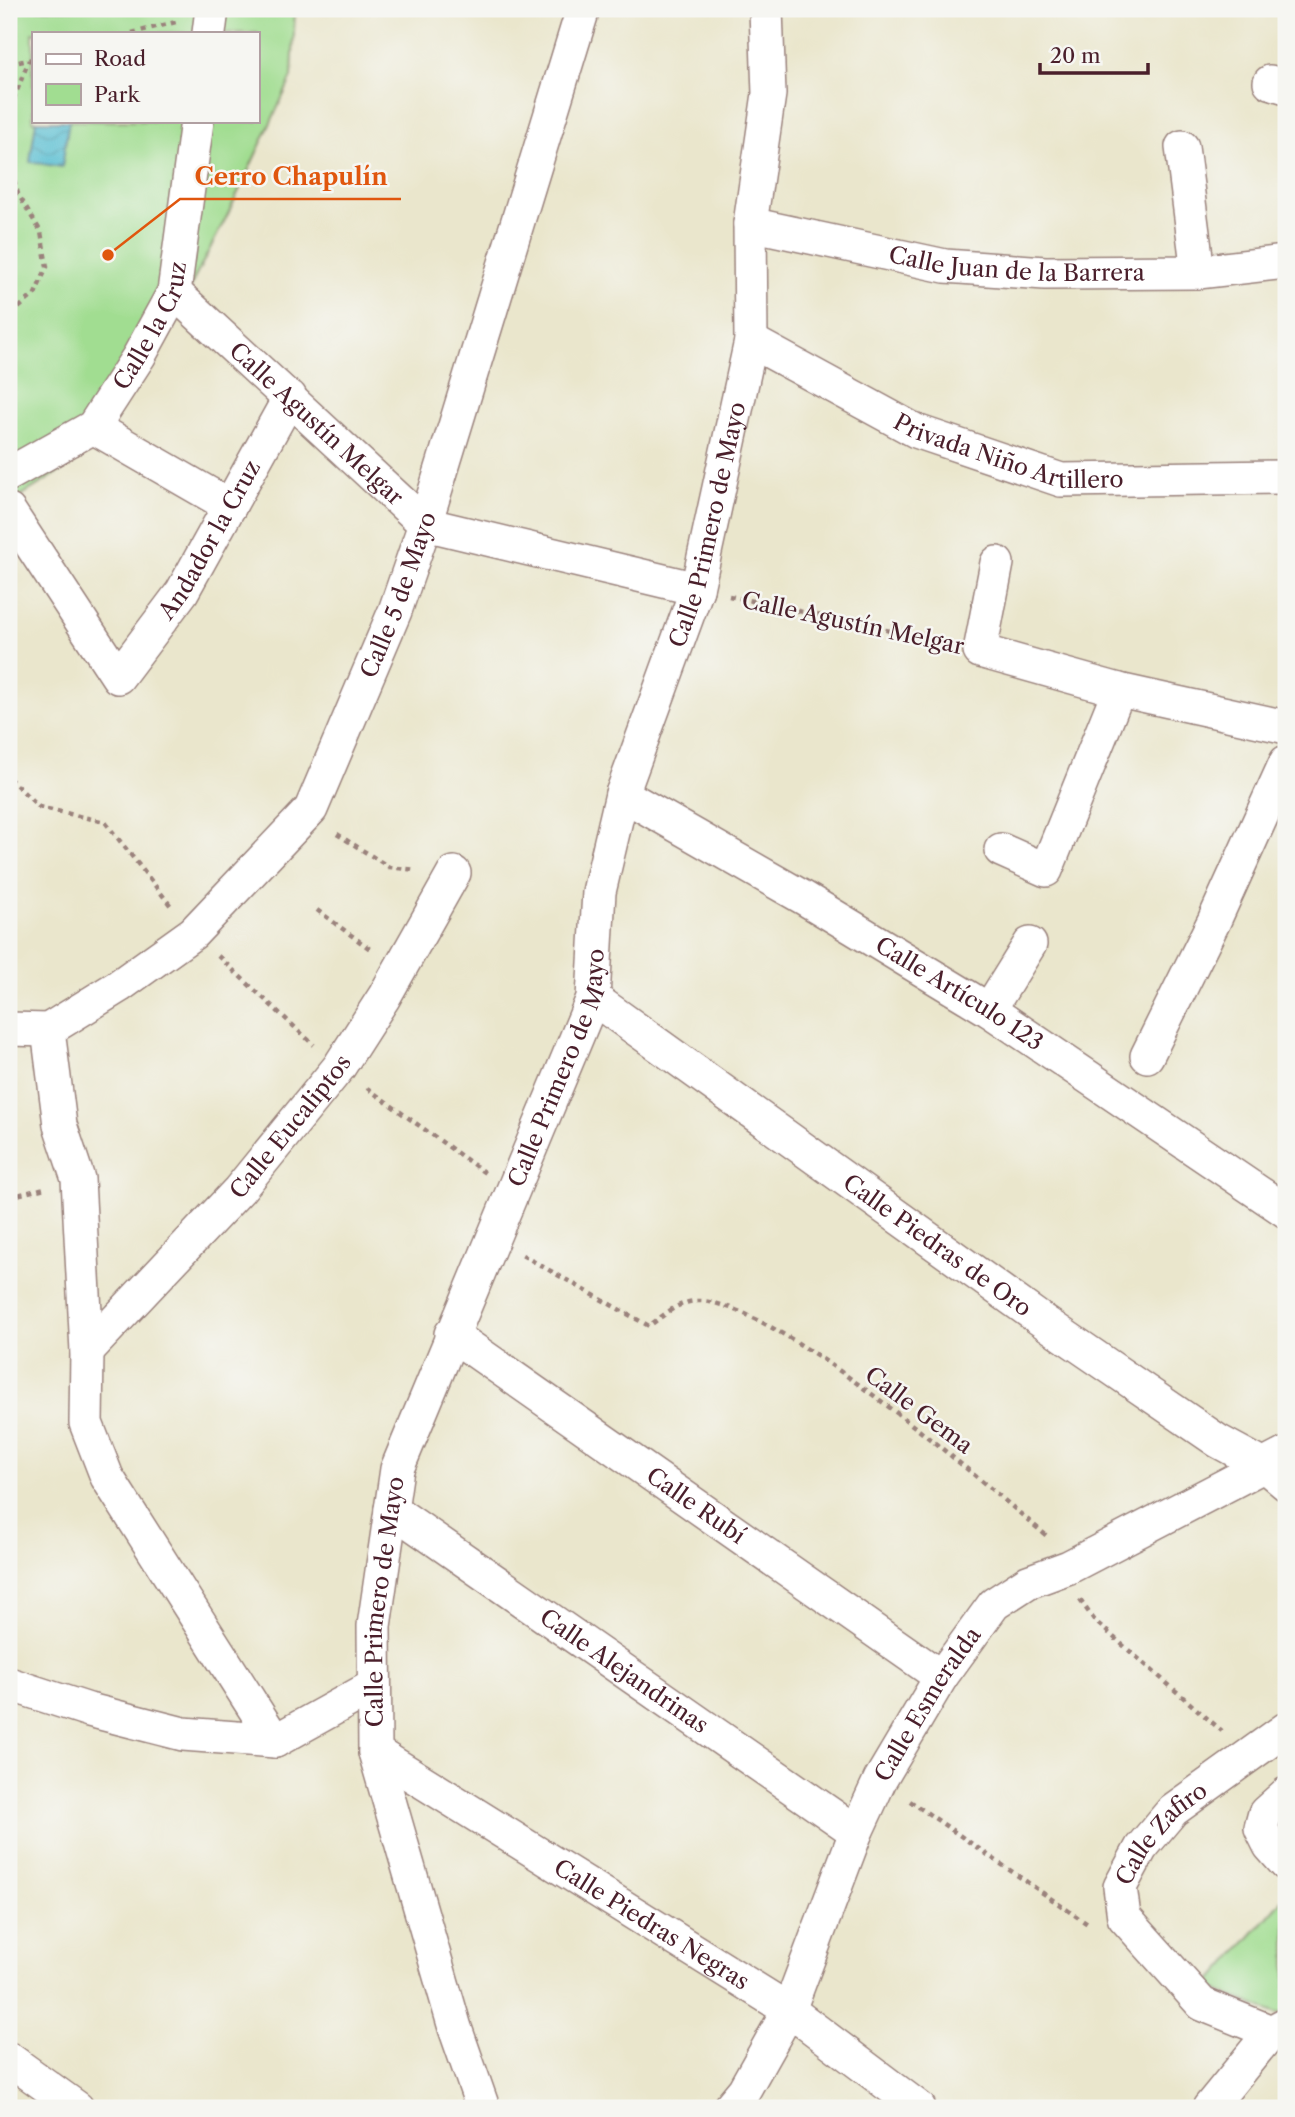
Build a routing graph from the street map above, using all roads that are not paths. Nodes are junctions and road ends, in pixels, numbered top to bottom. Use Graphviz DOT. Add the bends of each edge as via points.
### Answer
graph roads {
  1 [pos="583,9"];
  2 [pos="766,9"];
  3 [pos="197,122"];
  4 [pos="1182,147"];
  5 [pos="750,224"];
  6 [pos="1286,262"];
  7 [pos="1198,272"];
  8 [pos="174,292"];
  9 [pos="751,341"];
  10 [pos="290,397"];
  11 [pos="93,427"];
  12 [pos="9,474"];
  13 [pos="1286,477"];
  14 [pos="230,506"];
  15 [pos="9,511"];
  16 [pos="425,524"];
  17 [pos="997,563"];
  18 [pos="697,589"];
  19 [pos="1119,690"];
  20 [pos="1286,727"];
  21 [pos="1286,762"];
  22 [pos="622,794"];
  23 [pos="1001,850"];
  24 [pos="454,873"];
  25 [pos="1030,944"];
  26 [pos="593,998"];
  27 [pos="989,1010"];
  28 [pos="9,1029"];
  29 [pos="48,1030"];
  30 [pos="1147,1056"];
  31 [pos="1286,1211"];
  32 [pos="451,1334"];
  33 [pos="88,1351"];
  34 [pos="1279,1468"];
  35 [pos="391,1508"];
  36 [pos="941,1677"];
  37 [pos="9,1684"];
  38 [pos="374,1686"];
  39 [pos="1286,1729"];
  40 [pos="275,1741"];
  41 [pos="374,1752"];
  42 [pos="1286,1794"];
  43 [pos="856,1832"];
  44 [pos="1286,1864"];
  45 [pos="789,2010"];
  46 [pos="1279,2028"];
  47 [pos="9,2059"];
  48 [pos="77,2108"];
  49 [pos="483,2108"];
  50 [pos="729,2108"];
  51 [pos="919,2108"];
  52 [pos="1209,2108"];
  1 -- 16 [label="street, Calle 5 de Mayo"];
  2 -- 5 [label="street, Calle Primero de Mayo" via="769,94"];
  3 -- 8 [label="street, Calle la Cruz"];
  4 -- 7 [label="street"];
  5 -- 7 [label="street, Calle Juan de la Barrera" via="945,266 1045,273"];
  5 -- 9 [label="street, Calle Primero de Mayo"];
  6 -- 7 [label="street, Calle Juan de la Barrera"];
  8 -- 10 [label="street, Calle Agustín Melgar"];
  8 -- 11 [label="street, Calle la Cruz"];
  9 -- 13 [label="street, Privada Niño Artillero" via="916,431 1061,480"];
  9 -- 18 [label="street, Calle Primero de Mayo"];
  10 -- 14 [label="street, Andador la Cruz"];
  10 -- 16 [label="street, Calle Agustín Melgar"];
  11 -- 12 [label="street, Calle la Cruz"];
  11 -- 14 [label="street"];
  14 -- 15 [label="street, Andador la Cruz" via="182,592 118,677"];
  16 -- 18 [label="street, Calle Agustín Melgar"];
  16 -- 29 [label="street, Calle 5 de Mayo" via="395,611 311,809 193,933"];
  17 -- 19 [label="street, Calle Agustín Melgar" via="980,651"];
  18 -- 22 [label="street, Calle Primero de Mayo"];
  19 -- 20 [label="street, Calle Agustín Melgar"];
  19 -- 23 [label="street" via="1046,870"];
  21 -- 30 [label="street"];
  22 -- 26 [label="street, Calle Primero de Mayo" via="599,892"];
  22 -- 27 [label="street, Calle Artículo 123"];
  24 -- 33 [label="street, Calle Eucaliptos" via="339,1067 239,1190"];
  25 -- 27 [label="street"];
  26 -- 32 [label="street, Calle Primero de Mayo"];
  26 -- 34 [label="street, Calle Piedras de Oro" via="1175,1412 1218,1441"];
  27 -- 31 [label="street, Calle Artículo 123"];
  28 -- 29 [label="street"];
  29 -- 33 [label="street" via="60,1125 78,1180"];
  32 -- 35 [label="street, Calle Primero de Mayo" via="397,1469"];
  32 -- 36 [label="street, Calle Rubí"];
  33 -- 40 [label="street" via="86,1423 107,1478"];
  34 -- 36 [label="street, Calle Esmeralda" via="1028,1581 994,1604"];
  35 -- 38 [label="street, Calle Primero de Mayo" via="374,1626"];
  35 -- 43 [label="street, Calle Alejandrinas"];
  36 -- 43 [label="street, Calle Esmeralda" via="880,1780"];
  37 -- 40 [label="street" via="183,1734"];
  38 -- 40 [label="street"];
  38 -- 41 [label="street, Calle Primero de Mayo"];
  39 -- 46 [label="street, Calle Zafiro" via="1173,1810 1141,1848 1120,1887 1124,1917 1202,2004"];
  41 -- 45 [label="street, Calle Piedras Negras"];
  41 -- 49 [label="street, Calle Primero de Mayo"];
  42 -- 44 [label="street" via="1265,1813 1261,1828"];
  43 -- 45 [label="street, Calle Esmeralda"];
  45 -- 50 [label="street, Calle Esmeralda"];
  45 -- 51 [label="street, Calle Piedras Negras"];
  46 -- 52 [label="street"];
  47 -- 48 [label="street"];
}
